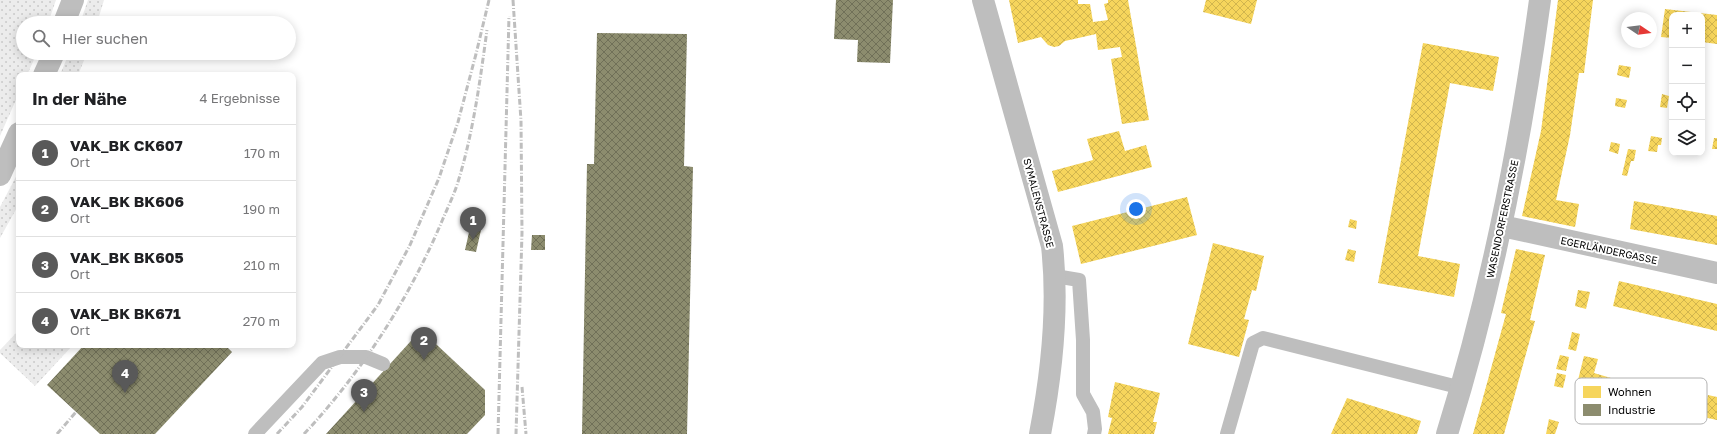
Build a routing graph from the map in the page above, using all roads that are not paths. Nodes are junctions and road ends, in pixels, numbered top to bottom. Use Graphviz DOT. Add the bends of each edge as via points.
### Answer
graph roads {
  1 [pos="73,0"];
  2 [pos="983,0"];
  3 [pos="1535,1"];
  4 [pos="67,16"];
  5 [pos="51,60"];
  6 [pos="45,72"];
  7 [pos="16,140"];
  8 [pos="0,175"];
  9 [pos="1502,226"];
  10 [pos="1717,273"];
  11 [pos="1055,276"];
  12 [pos="383,364"];
  13 [pos="1462,388"];
  14 [pos="255,434"];
  15 [pos="1040,434"];
  16 [pos="1094,434"];
  17 [pos="1227,434"];
  18 [pos="1447,434"];
  1 -- 4 [label="street"];
  2 -- 11 [label="street, SYMALENSTRASSE" via="1044,214 1052,246"];
  3 -- 9 [label="street, WASENDORFERSTRASSE" via="1522,122"];
  5 -- 6 [label="street"];
  7 -- 8 [label="street"];
  9 -- 10 [label="street, EGERLÄNDERGASSE"];
  9 -- 13 [label="street, WASENDORFERSTRASSE"];
  11 -- 15 [label="street, SYMALENSTRASSE" via="1055,316 1050,370"];
  11 -- 16 [label="lane" via="1079,280 1083,394 1093,412"];
  12 -- 14 [label="lane" via="366,357 340,357 322,363"];
  13 -- 17 [label="lane" via="1263,338 1253,343"];
  13 -- 18 [label="street, WASENDORFERSTRASSE"];
}
